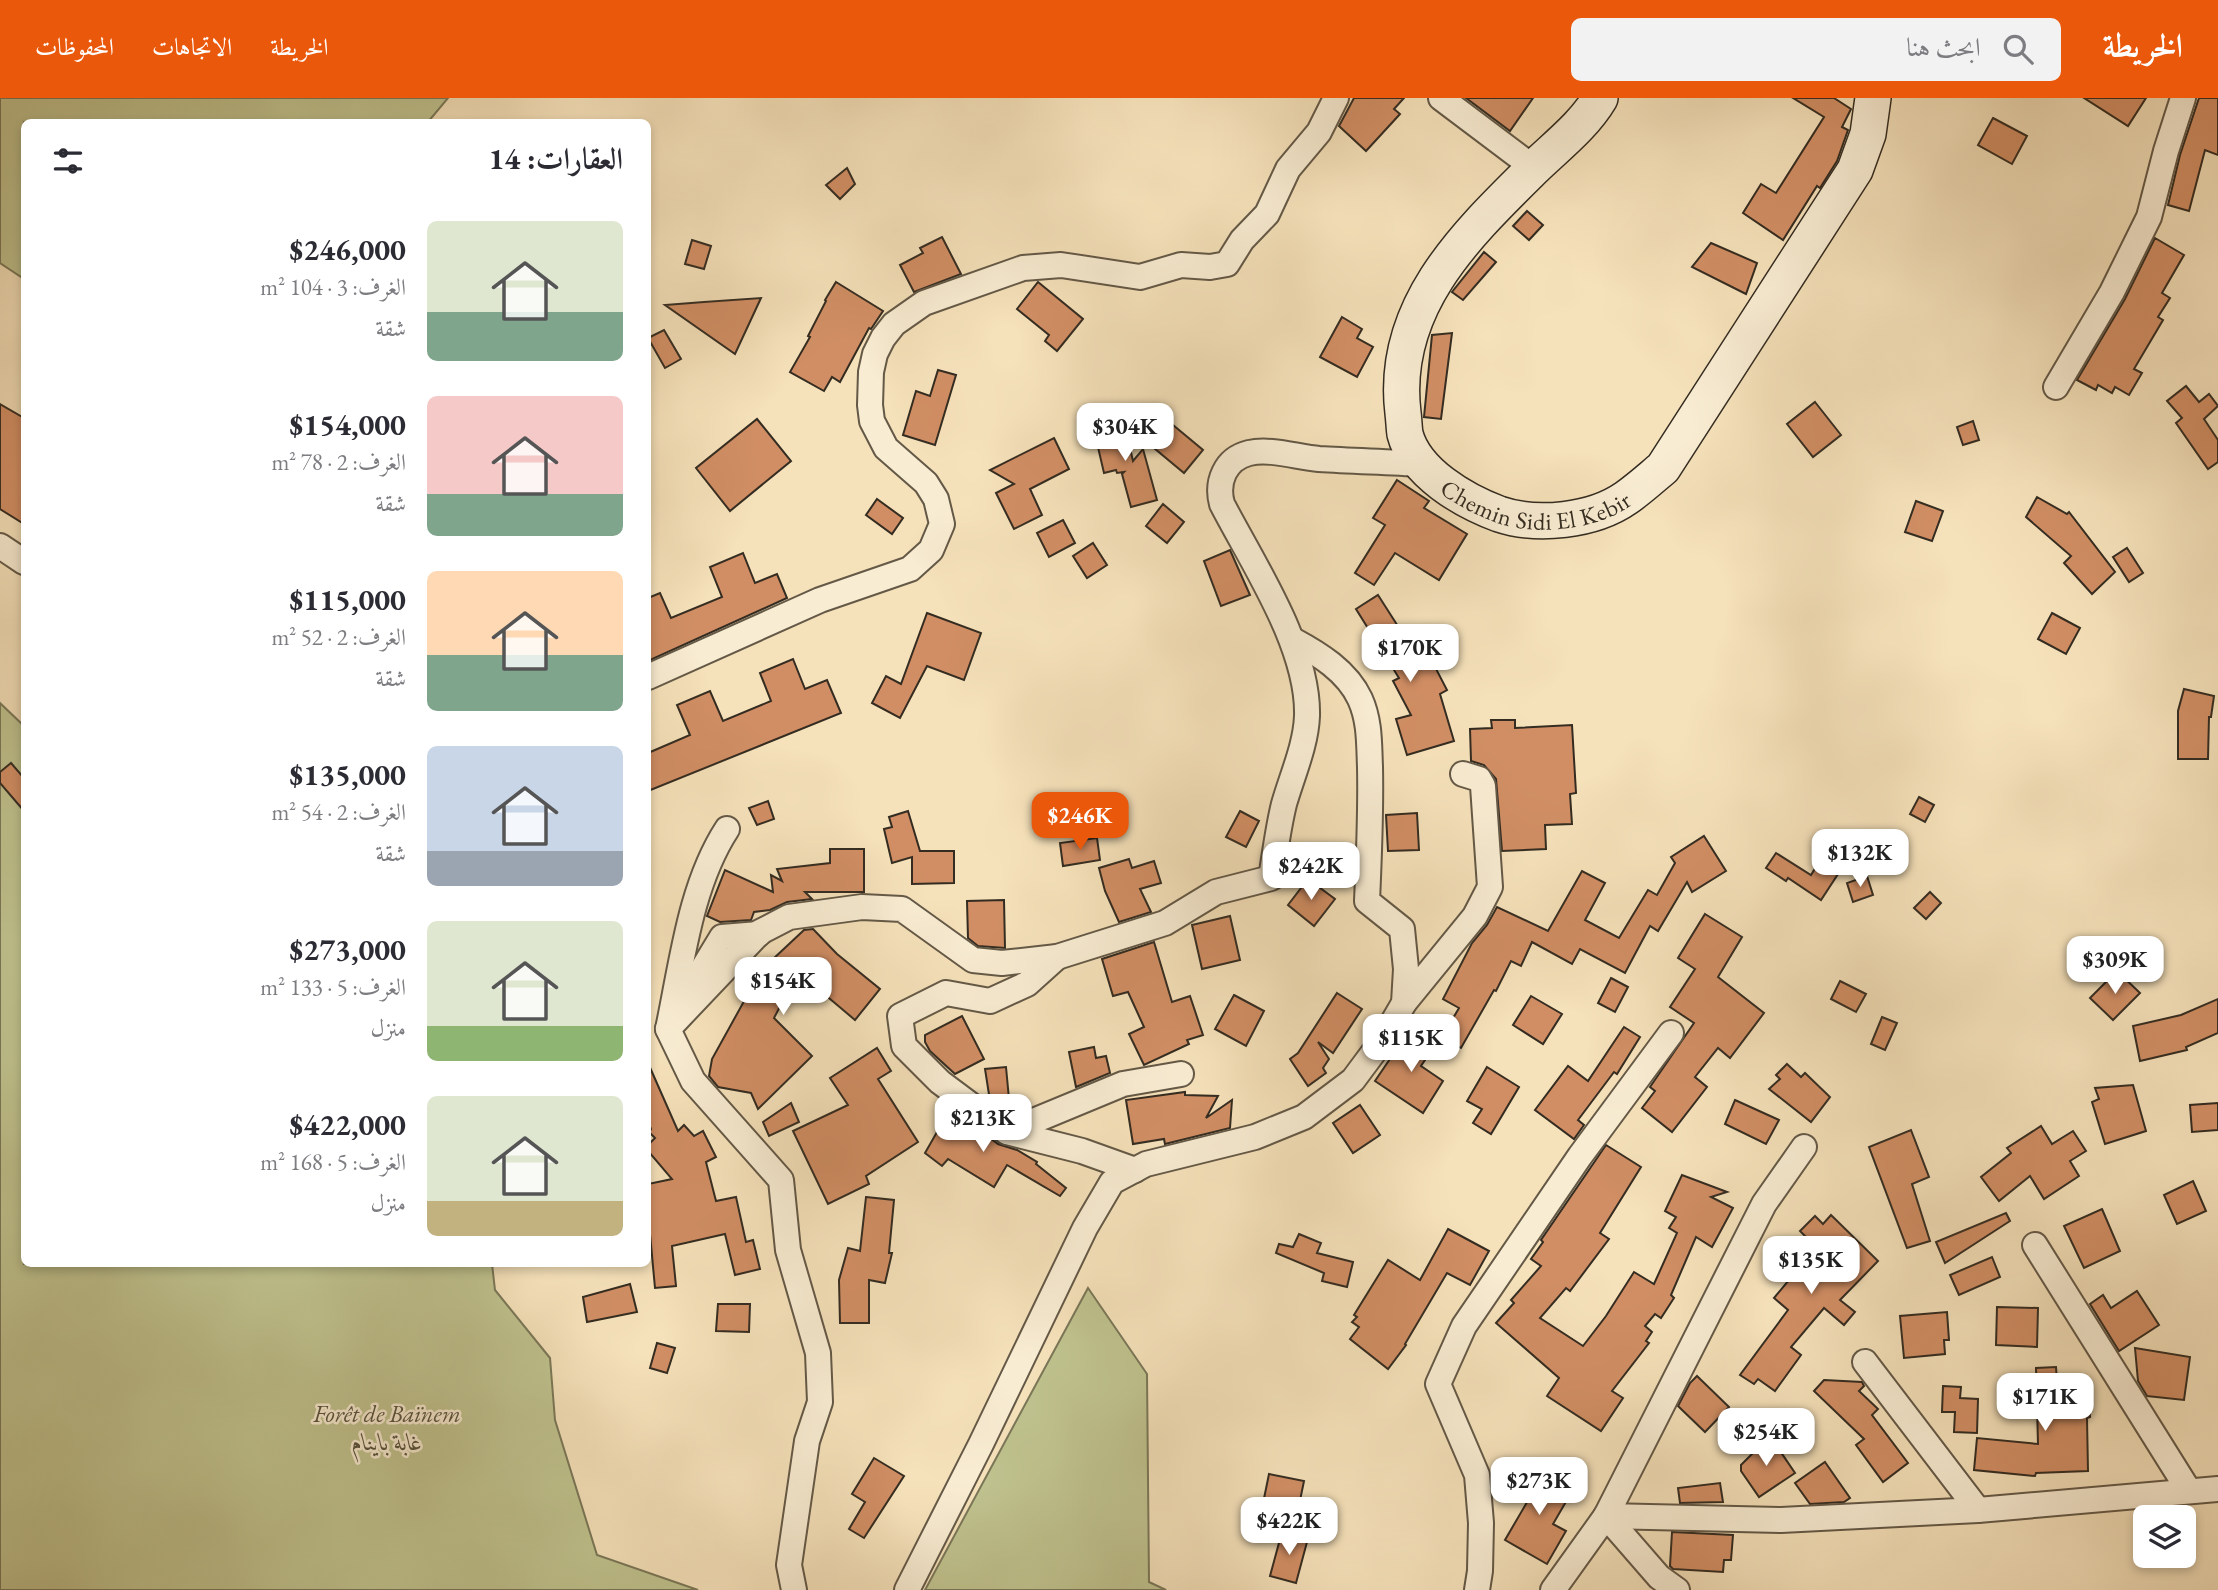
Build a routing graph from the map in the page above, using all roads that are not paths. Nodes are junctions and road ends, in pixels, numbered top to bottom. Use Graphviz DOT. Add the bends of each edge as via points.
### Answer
graph roads {
  1 [pos="1336,98"];
  2 [pos="1441,98"];
  3 [pos="1600,98"];
  4 [pos="1873,98"];
  5 [pos="2183,98"];
  6 [pos="1534,168"];
  7 [pos="2056,387"];
  8 [pos="1422,464"];
  9 [pos="0,546"];
  10 [pos="21,560"];
  11 [pos="1293,640"];
  12 [pos="651,676"];
  13 [pos="1463,774"];
  14 [pos="727,829"];
  15 [pos="1057,957"];
  16 [pos="1404,1003"];
  17 [pos="668,1029"];
  18 [pos="1671,1033"];
  19 [pos="1181,1074"];
  20 [pos="1007,1132"];
  21 [pos="1804,1147"];
  22 [pos="1135,1170"];
  23 [pos="2035,1245"];
  24 [pos="1865,1362"];
  25 [pos="2218,1489"];
  26 [pos="2189,1491"];
  27 [pos="1978,1510"];
  28 [pos="1606,1516"];
  29 [pos="794,1590"];
  30 [pos="907,1590"];
  31 [pos="1477,1590"];
  32 [pos="1553,1590"];
  33 [pos="1677,1590"];
  1 -- 12 [label="street" via="1319,132 1288,169 1267,214 1227,264 1181,265 1140,278 1061,265 1023,268 924,303 894,324 879,346 871,372 872,421 886,448 936,499 942,523 931,550 910,569 820,600"];
  2 -- 6 [label="street"];
  3 -- 6 [label="street, Chemin Sidi El Kebir" via="1590,115"];
  4 -- 8 [label="street, Chemin Sidi El Kebir" via="1868,134 1855,170 1663,468 1625,499 1591,515 1539,520 1506,516 1455,493"];
  5 -- 7 [label="street" via="2149,217 2112,292"];
  6 -- 8 [label="street, Chemin Sidi El Kebir" via="1451,255 1412,326 1402,401 1406,437"];
  8 -- 11 [label="street" via="1259,452 1239,457 1225,469 1219,486 1222,504"];
  9 -- 10 [label="street"];
  11 -- 15 [label="street" via="1307,717 1283,807 1271,878 1216,891 1165,923"];
  11 -- 16 [label="street" via="1327,661 1360,698 1369,729 1367,901 1402,929"];
  13 -- 16 [label="street" via="1479,779 1483,786 1490,887 1475,916"];
  14 -- 17 [label="street" via="716,845 690,921"];
  15 -- 17 [label="street" via="1002,963 972,960 902,909 815,912 789,917 759,934 722,937"];
  15 -- 20 [label="street" via="1027,984 990,1001 946,993 900,1016 904,1046 940,1082"];
  16 -- 22 [label="street" via="1353,1080 1304,1117 1255,1137"];
  17 -- 29 [label="street" via="693,1082 780,1180 788,1250 818,1353 820,1402 807,1441 789,1565"];
  18 -- 31 [label="street" via="1464,1326 1438,1384 1478,1475"];
  19 -- 20 [label="street" via="1123,1084"];
  20 -- 22 [label="street"];
  21 -- 28 [label="street" via="1764,1204"];
  22 -- 30 [label="street" via="1112,1182 1085,1228"];
  23 -- 26 [label="street"];
  24 -- 27 [label="street"];
  25 -- 26 [label="street"];
  26 -- 27 [label="street"];
  27 -- 28 [label="street" via="1781,1520"];
  28 -- 32 [label="street"];
  28 -- 33 [label="street" via="1659,1577"];
}
